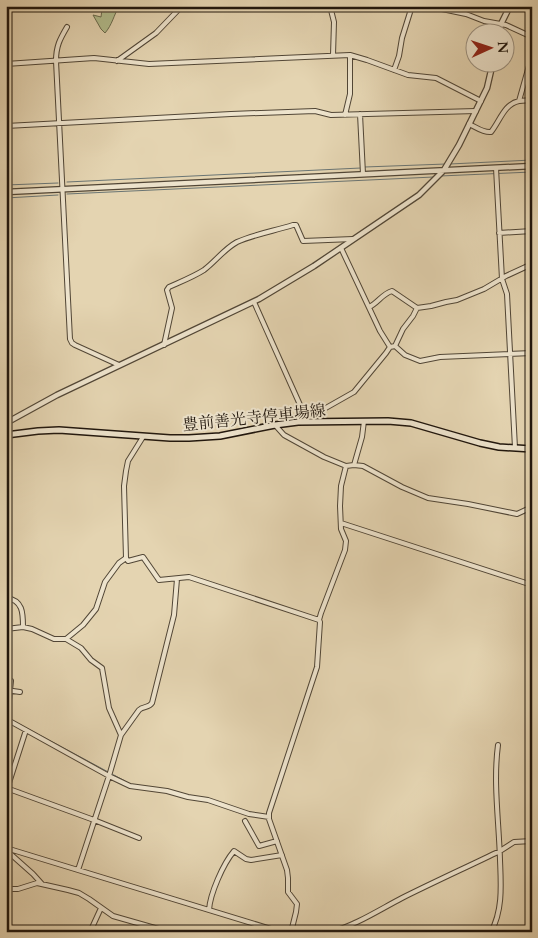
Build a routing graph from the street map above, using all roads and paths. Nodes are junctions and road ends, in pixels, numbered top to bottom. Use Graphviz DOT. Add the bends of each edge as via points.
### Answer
graph roads {
  1 [pos="182,6"];
  2 [pos="330,6"];
  3 [pos="412,6"];
  4 [pos="436,6"];
  5 [pos="510,6"];
  6 [pos="490,22"];
  7 [pos="502,22"];
  8 [pos="67,27"];
  9 [pos="516,30"];
  10 [pos="532,37"];
  11 [pos="350,55"];
  12 [pos="532,55"];
  13 [pos="333,56"];
  14 [pos="56,61"];
  15 [pos="117,61"];
  16 [pos="6,64"];
  17 [pos="394,70"];
  18 [pos="491,72"];
  19 [pos="532,100"];
  20 [pos="519,101"];
  21 [pos="481,102"];
  22 [pos="476,111"];
  23 [pos="360,114"];
  24 [pos="345,115"];
  25 [pos="59,123"];
  26 [pos="469,124"];
  27 [pos="6,126"];
  28 [pos="447,166"];
  29 [pos="532,166"];
  30 [pos="363,170"];
  31 [pos="496,171"];
  32 [pos="62,188"];
  33 [pos="6,192"];
  34 [pos="532,231"];
  35 [pos="499,233"];
  36 [pos="353,240"];
  37 [pos="341,248"];
  38 [pos="532,264"];
  39 [pos="502,279"];
  40 [pos="254,302"];
  41 [pos="369,307"];
  42 [pos="417,308"];
  43 [pos="164,345"];
  44 [pos="393,346"];
  45 [pos="532,353"];
  46 [pos="511,354"];
  47 [pos="119,365"];
  48 [pos="306,419"];
  49 [pos="364,421"];
  50 [pos="6,422"];
  51 [pos="275,425"];
  52 [pos="6,435"];
  53 [pos="143,436"];
  54 [pos="515,448"];
  55 [pos="532,449"];
  56 [pos="354,465"];
  57 [pos="346,466"];
  58 [pos="530,509"];
  59 [pos="341,523"];
  60 [pos="126,558"];
  61 [pos="177,579"];
  62 [pos="532,585"];
  63 [pos="6,598"];
  64 [pos="319,620"];
  65 [pos="23,626"];
  66 [pos="6,629"];
  67 [pos="66,639"];
  68 [pos="11,681"];
  69 [pos="8,690"];
  70 [pos="20,692"];
  71 [pos="8,709"];
  72 [pos="6,719"];
  73 [pos="26,730"];
  74 [pos="122,735"];
  75 [pos="498,745"];
  76 [pos="110,776"];
  77 [pos="269,817"];
  78 [pos="94,820"];
  79 [pos="245,821"];
  80 [pos="139,838"];
  81 [pos="277,841"];
  82 [pos="532,841"];
  83 [pos="6,849"];
  84 [pos="500,851"];
  85 [pos="282,855"];
  86 [pos="78,870"];
  87 [pos="42,884"];
  88 [pos="6,889"];
  89 [pos="101,908"];
  90 [pos="208,910"];
  91 [pos="90,932"];
  92 [pos="169,932"];
  93 [pos="280,932"];
  94 [pos="291,932"];
  95 [pos="331,932"];
  96 [pos="490,932"];
  1 -- 15 [label="street" via="156,33"];
  2 -- 13 [label="street" via="334,22"];
  3 -- 17 [label="street"];
  4 -- 6 [label="street"];
  5 -- 7 [label="street"];
  8 -- 14 [label="street" via="56,49"];
  9 -- 10 [label="street"];
  11 -- 13 [label="street"];
  11 -- 17 [label="street"];
  11 -- 24 [label="street" via="350,94"];
  12 -- 20 [label="street"];
  13 -- 15 [label="street" via="149,64"];
  14 -- 15 [label="street" via="94,58"];
  14 -- 16 [label="street"];
  14 -- 25 [label="street"];
  17 -- 21 [label="street" via="436,78"];
  18 -- 21 [label="street"];
  19 -- 20 [label="street"];
  20 -- 26 [label="street" via="509,106 491,132"];
  21 -- 22 [label="street"];
  22 -- 23 [label="street"];
  22 -- 26 [label="street"];
  23 -- 24 [label="street"];
  23 -- 30 [label="street"];
  24 -- 25 [label="street" via="315,111"];
  25 -- 27 [label="street"];
  25 -- 32 [label="street"];
  26 -- 28 [label="street"];
  28 -- 30 [label="street"];
  28 -- 31 [label="street"];
  28 -- 36 [label="street" via="419,195"];
  29 -- 31 [label="street"];
  30 -- 32 [label="street"];
  31 -- 35 [label="street"];
  32 -- 33 [label="street"];
  32 -- 47 [label="street" via="70,338 74,345"];
  34 -- 35 [label="street"];
  35 -- 39 [label="street"];
  36 -- 37 [label="street"];
  36 -- 43 [label="street" via="303,241 298,228 293,225 253,235 233,244 204,270 169,287 172,308"];
  37 -- 40 [label="street"];
  37 -- 41 [label="street"];
  38 -- 39 [label="street"];
  39 -- 42 [label="street" via="457,300"];
  39 -- 46 [label="street" via="508,294"];
  40 -- 43 [label="street"];
  40 -- 48 [label="street"];
  41 -- 42 [label="street" via="392,291"];
  41 -- 44 [label="street" via="380,330"];
  42 -- 44 [label="street"];
  43 -- 47 [label="street"];
  44 -- 46 [label="street" via="420,361"];
  44 -- 48 [label="street" via="354,392"];
  45 -- 46 [label="street"];
  46 -- 54 [label="street"];
  47 -- 50 [label="street"];
  48 -- 49 [label="main road, 豊前善光寺停車場線"];
  48 -- 51 [label="main road, 豊前善光寺停車場線"];
  49 -- 54 [label="main road, 豊前善光寺停車場線" via="411,423 480,443"];
  49 -- 56 [label="street"];
  51 -- 53 [label="main road, 豊前善光寺停車場線" via="213,437"];
  51 -- 57 [label="street" via="287,437"];
  52 -- 53 [label="main road, 豊前善光寺停車場線" via="59,430"];
  53 -- 60 [label="street" via="128,460 126,471"];
  54 -- 55 [label="main road, 豊前善光寺停車場線"];
  56 -- 57 [label="street"];
  56 -- 58 [label="street" via="428,498 517,514"];
  57 -- 59 [label="street" via="341,490"];
  59 -- 62 [label="street"];
  59 -- 64 [label="street" via="345,550"];
  60 -- 61 [label="street" via="128,561 143,557 159,580"];
  60 -- 67 [label="street" via="105,582 96,609"];
  61 -- 64 [label="street" via="189,577"];
  61 -- 74 [label="street" via="174,614 152,703 140,708"];
  63 -- 65 [label="street" via="14,600 22,609"];
  64 -- 77 [label="street" via="317,667"];
  65 -- 66 [label="street"];
  65 -- 67 [label="street" via="54,639"];
  67 -- 74 [label="street" via="102,668 109,708"];
  68 -- 69 [label="street"];
  69 -- 70 [label="street"];
  69 -- 71 [label="street"];
  72 -- 73 [label="street"];
  73 -- 76 [label="street"];
  73 -- 78 [label="street" via="8,788"];
  74 -- 76 [label="street"];
  75 -- 84 [label="street" via="496,785"];
  76 -- 77 [label="street" via="130,786 208,800"];
  76 -- 78 [label="street"];
  77 -- 81 [label="street"];
  78 -- 80 [label="street"];
  78 -- 86 [label="street"];
  79 -- 81 [label="street" via="259,846"];
  81 -- 85 [label="street"];
  82 -- 84 [label="street" via="514,842"];
  83 -- 86 [label="street"];
  83 -- 87 [label="street"];
  84 -- 95 [label="street"];
  84 -- 96 [label="street" via="500,902"];
  85 -- 90 [label="street" via="251,860 234,851 224,864"];
  85 -- 94 [label="street" via="287,870 288,892 297,906"];
  86 -- 90 [label="street"];
  87 -- 88 [label="street"];
  87 -- 89 [label="street" via="79,893"];
  89 -- 91 [label="street"];
  89 -- 92 [label="street" via="113,916"];
  90 -- 93 [label="street"];
}
